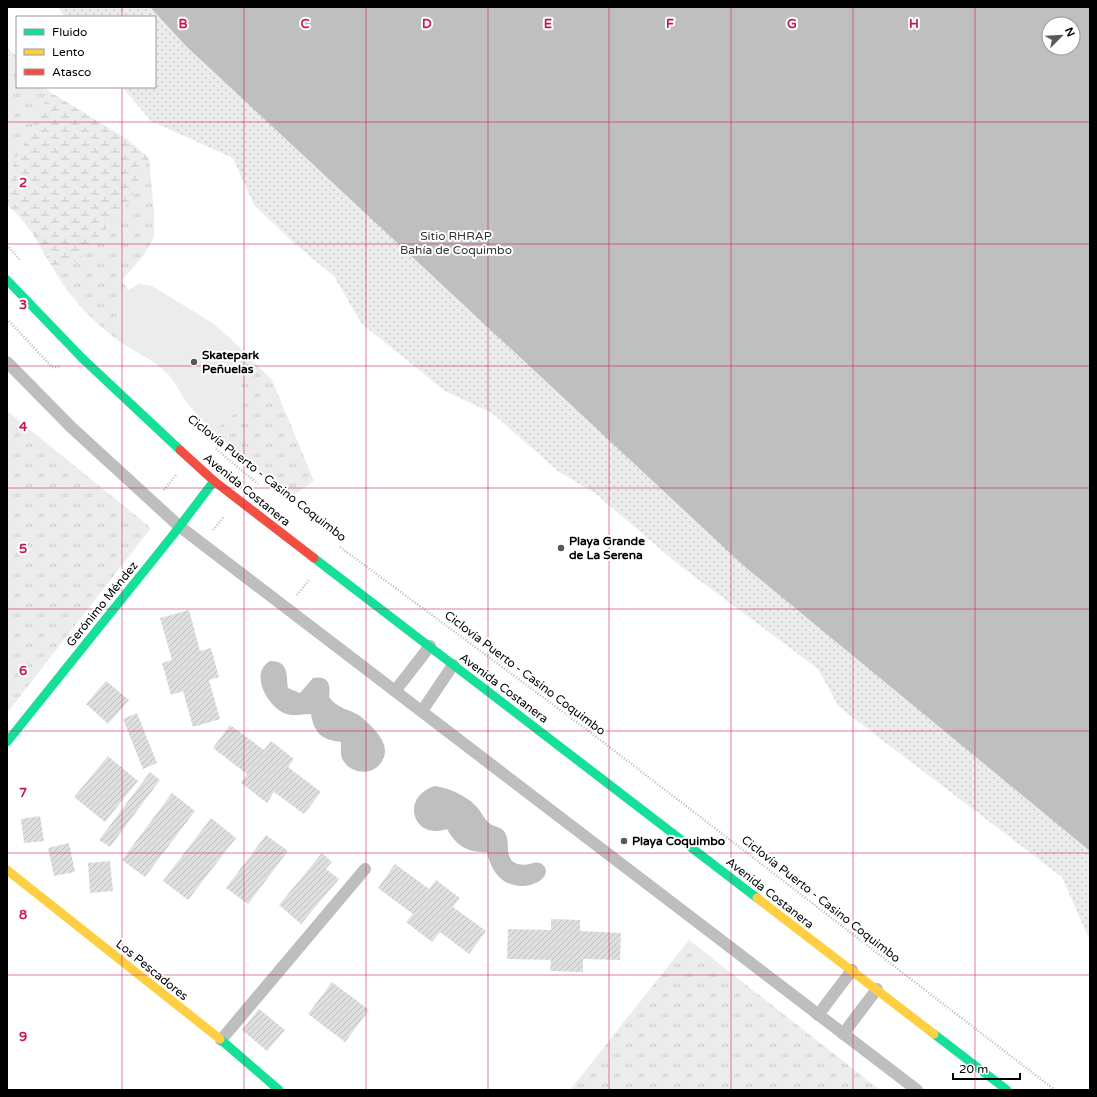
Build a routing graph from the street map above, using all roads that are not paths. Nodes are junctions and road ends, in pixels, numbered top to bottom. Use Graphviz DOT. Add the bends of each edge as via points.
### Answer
graph roads {
  1 [pos="7,280"];
  2 [pos="7,362"];
  3 [pos="214,481"];
  4 [pos="179,526"];
  5 [pos="430,646"];
  6 [pos="453,664"];
  7 [pos="395,691"];
  8 [pos="422,711"];
  9 [pos="7,742"];
  10 [pos="7,870"];
  11 [pos="365,870"];
  12 [pos="852,970"];
  13 [pos="877,989"];
  14 [pos="818,1015"];
  15 [pos="843,1034"];
  16 [pos="221,1040"];
  17 [pos="280,1090"];
  18 [pos="917,1090"];
  19 [pos="1007,1090"];
  1 -- 3 [label="main road, Avenida Costanera" via="114,388"];
  2 -- 4 [label="lane" via="71,426"];
  3 -- 4 [label="main road, Gerónimo Méndez"];
  3 -- 5 [label="main road, Avenida Costanera"];
  4 -- 7 [label="lane"];
  4 -- 9 [label="main road, Gerónimo Méndez"];
  5 -- 6 [label="main road, Avenida Costanera"];
  5 -- 7 [label="lane"];
  6 -- 8 [label="lane"];
  6 -- 12 [label="main road, Avenida Costanera"];
  7 -- 8 [label="lane"];
  8 -- 14 [label="lane"];
  10 -- 16 [label="main road, Los Pescadores"];
  11 -- 16 [label="lane"];
  12 -- 13 [label="main road, Avenida Costanera"];
  12 -- 14 [label="lane"];
  13 -- 15 [label="lane"];
  13 -- 19 [label="main road, Avenida Costanera"];
  14 -- 15 [label="lane"];
  15 -- 18 [label="lane"];
  16 -- 17 [label="main road, Los Pescadores"];
}
